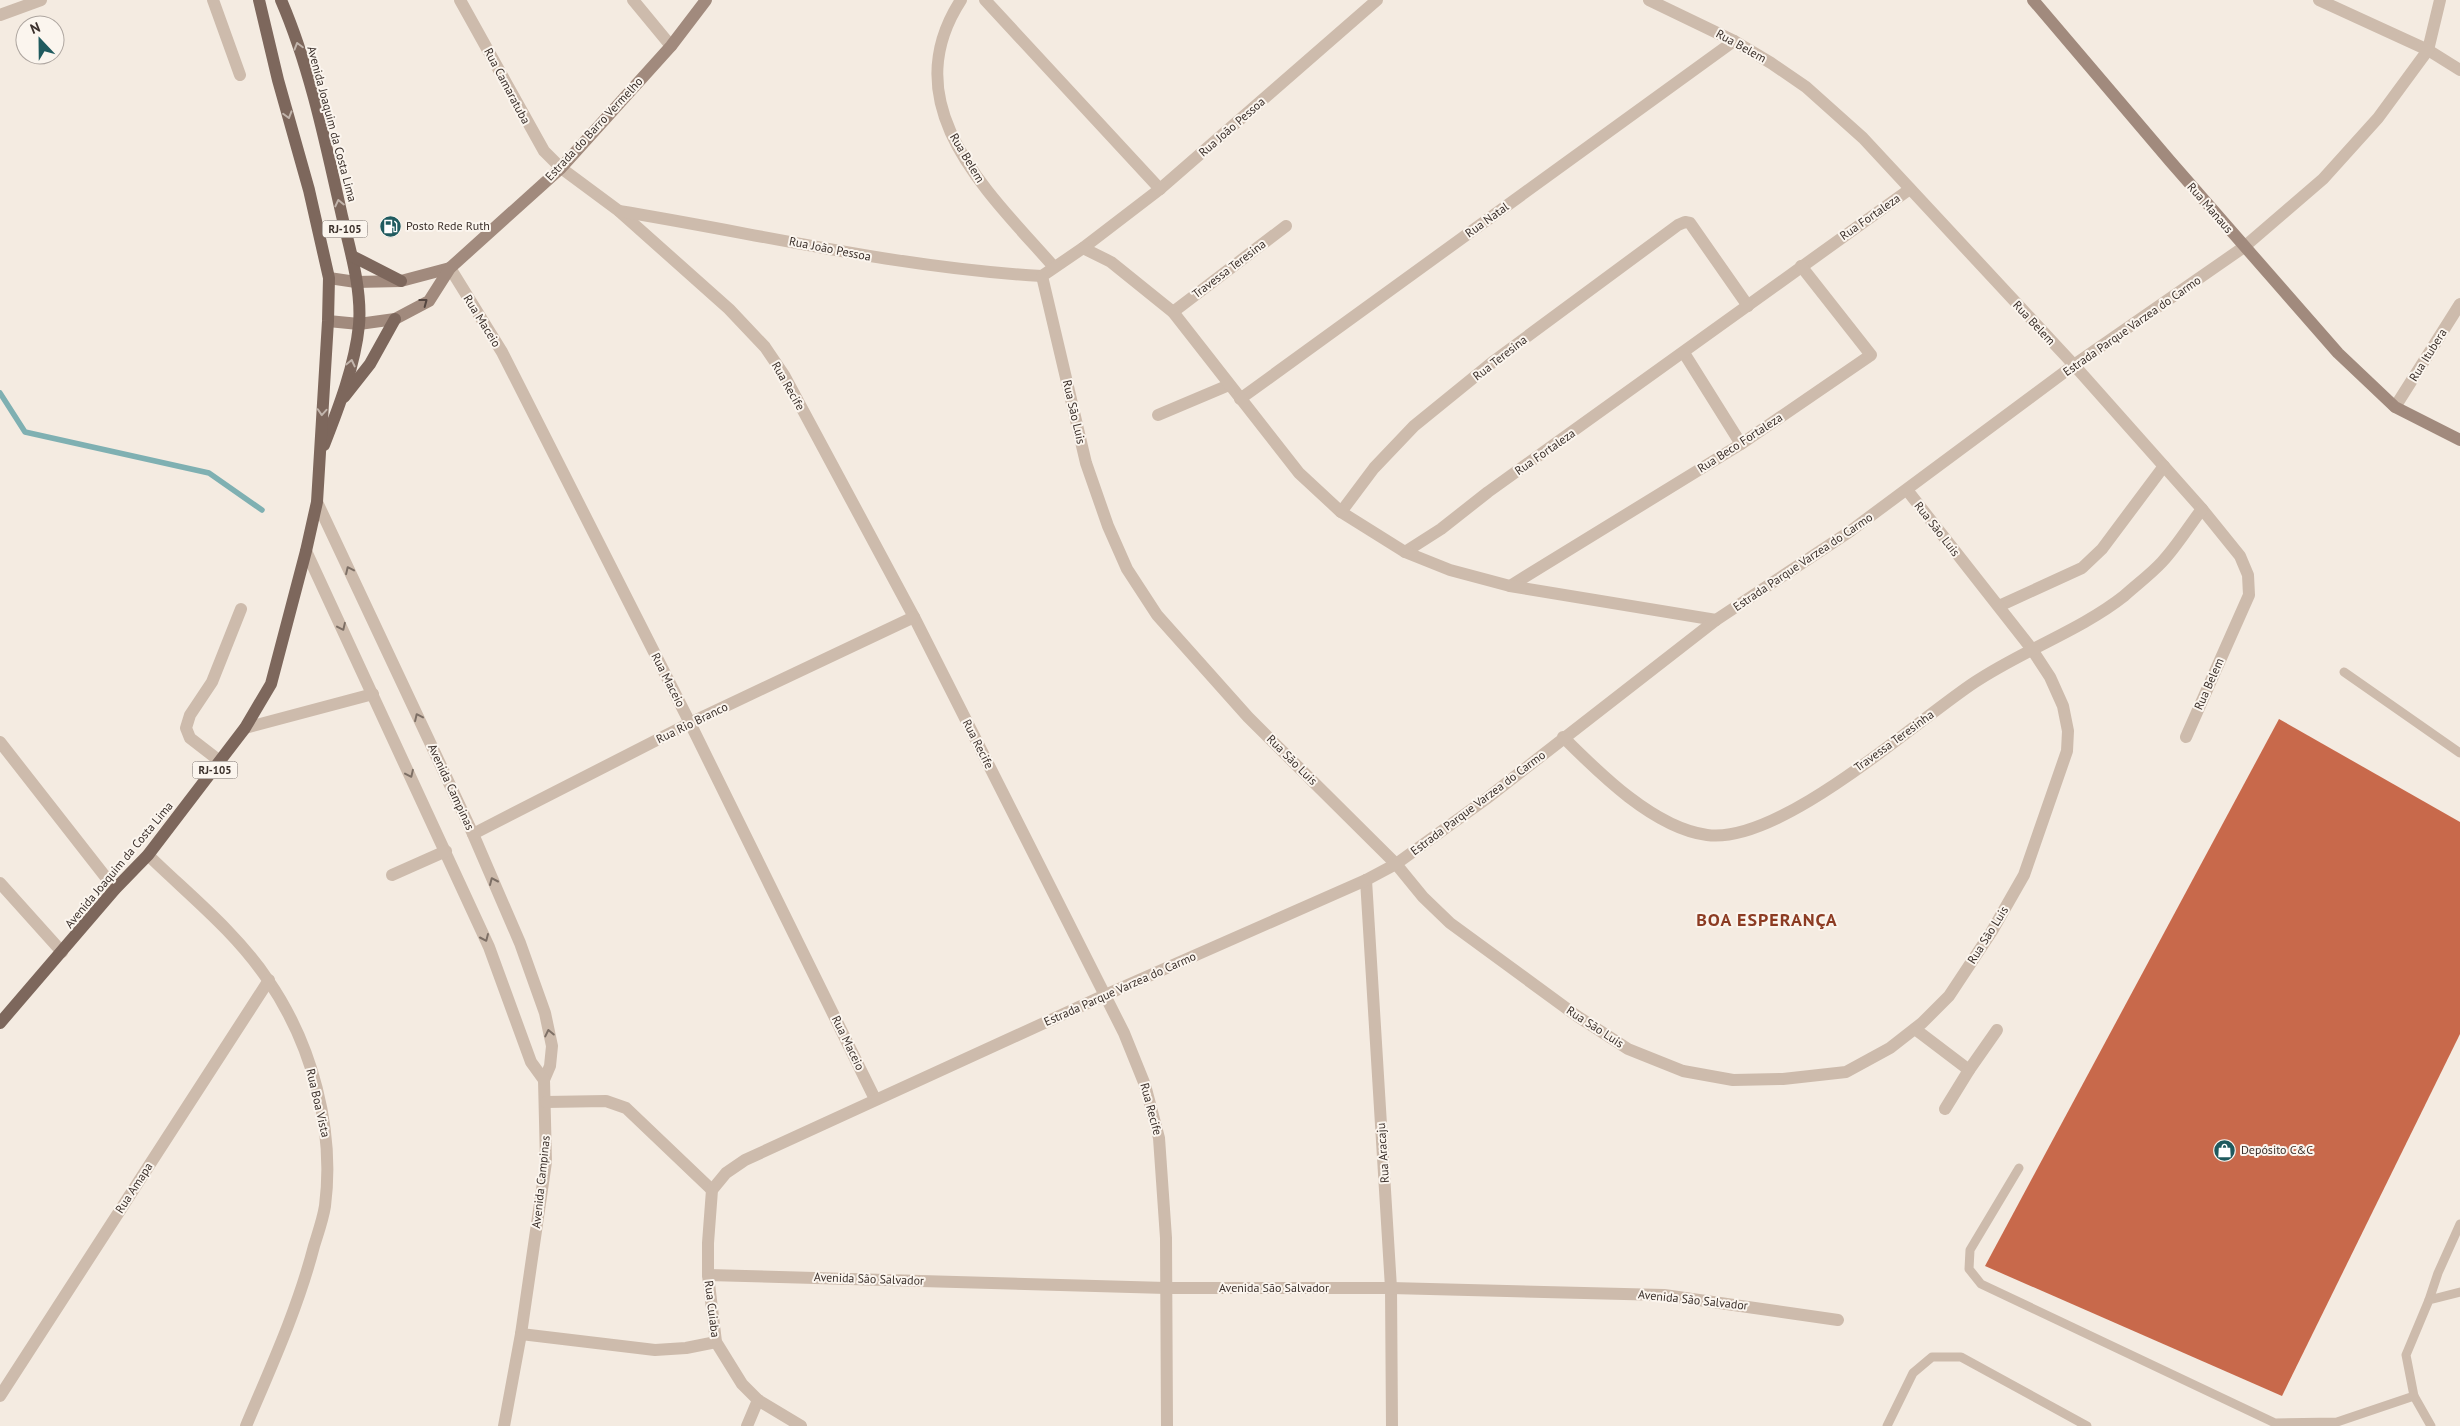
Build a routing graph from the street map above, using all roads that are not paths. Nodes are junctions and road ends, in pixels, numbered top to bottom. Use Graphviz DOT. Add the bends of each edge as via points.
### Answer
graph roads {
  1 [pos="213,0"];
  2 [pos="258,0"];
  3 [pos="281,0"];
  4 [pos="460,0"];
  5 [pos="633,0"];
  6 [pos="706,0"];
  7 [pos="961,0"];
  8 [pos="985,0"];
  9 [pos="1377,0"];
  10 [pos="1649,0"];
  11 [pos="2033,0"];
  12 [pos="2319,0"];
  13 [pos="2440,0"];
  14 [pos="34,1"];
  15 [pos="0,15"];
  16 [pos="1734,41"];
  17 [pos="671,46"];
  18 [pos="2428,50"];
  19 [pos="2460,70"];
  20 [pos="240,75"];
  21 [pos="561,168"];
  22 [pos="1160,189"];
  23 [pos="1910,189"];
  24 [pos="619,211"];
  25 [pos="1286,226"];
  26 [pos="2244,247"];
  27 [pos="1082,248"];
  28 [pos="352,256"];
  29 [pos="1801,266"];
  30 [pos="1054,267"];
  31 [pos="450,268"];
  32 [pos="1042,276"];
  33 [pos="329,278"];
  34 [pos="356,282"];
  35 [pos="401,282"];
  36 [pos="2460,304"];
  37 [pos="1748,306"];
  38 [pos="1173,312"];
  39 [pos="395,320"];
  40 [pos="328,321"];
  41 [pos="359,324"];
  42 [pos="1684,353"];
  43 [pos="2074,365"];
  44 [pos="1229,385"];
  45 [pos="1240,399"];
  46 [pos="341,401"];
  47 [pos="2395,407"];
  48 [pos="1158,415"];
  49 [pos="2460,440"];
  50 [pos="1741,444"];
  51 [pos="319,459"];
  52 [pos="2164,466"];
  53 [pos="1907,490"];
  54 [pos="317,502"];
  55 [pos="2202,509"];
  56 [pos="1341,512"];
  57 [pos="306,551"];
  58 [pos="1405,552"];
  59 [pos="1510,586"];
  60 [pos="1998,606"];
  61 [pos="241,609"];
  62 [pos="914,617"];
  63 [pos="1716,620"];
  64 [pos="2031,648"];
  65 [pos="2344,672"];
  66 [pos="373,694"];
  67 [pos="690,723"];
  68 [pos="245,728"];
  69 [pos="1563,737"];
  70 [pos="2186,738"];
  71 [pos="0,742"];
  72 [pos="2460,753"];
  73 [pos="221,762"];
  74 [pos="473,834"];
  75 [pos="446,851"];
  76 [pos="148,855"];
  77 [pos="1396,864"];
  78 [pos="392,875"];
  79 [pos="1366,880"];
  80 [pos="0,883"];
  81 [pos="115,889"];
  82 [pos="62,952"];
  83 [pos="268,980"];
  84 [pos="1103,996"];
  85 [pos="0,1023"];
  86 [pos="1915,1029"];
  87 [pos="1997,1030"];
  88 [pos="1969,1070"];
  89 [pos="544,1080"];
  90 [pos="875,1099"];
  91 [pos="546,1102"];
  92 [pos="1944,1109"];
  93 [pos="2019,1168"];
  94 [pos="712,1190"];
  95 [pos="2460,1224"];
  96 [pos="708,1275"];
  97 [pos="1166,1288"];
  98 [pos="1391,1288"];
  99 [pos="2460,1292"];
  100 [pos="2430,1300"];
  101 [pos="1838,1320"];
  102 [pos="521,1334"];
  103 [pos="716,1342"];
  104 [pos="0,1396"];
  105 [pos="2414,1396"];
  106 [pos="758,1400"];
  107 [pos="246,1426"];
  108 [pos="504,1426"];
  109 [pos="747,1426"];
  110 [pos="801,1426"];
  111 [pos="1167,1426"];
  112 [pos="1392,1426"];
  113 [pos="1887,1426"];
  114 [pos="2087,1426"];
  115 [pos="2430,1426"];
  1 -- 20 [label="street"];
  2 -- 33 [label="main road, Avenida Joaquim da Costa Lima / RJ-105, one-way"];
  28 -- 3 [label="main road, Avenida Joaquim da Costa Lima / RJ-105, one-way" via="310,88 292,24"];
  4 -- 21 [label="street, Rua Camaratuba" via="531,132"];
  5 -- 17 [label="street"];
  6 -- 17 [label="street, Estrada do Barro Vermelho"];
  7 -- 30 [label="street, Rua Belem" via="944,34 938,64 936,88 942,110 954,142 978,180"];
  8 -- 22 [label="street"];
  9 -- 22 [label="street, Rua João Pessoa"];
  10 -- 16 [label="street, Rua Belem"];
  11 -- 26 [label="street, Rua Manaus"];
  12 -- 18 [label="street"];
  13 -- 18 [label="street"];
  14 -- 15 [label="street"];
  16 -- 23 [label="street, Rua Belem" via="1806,87 1863,138"];
  16 -- 45 [label="street, Rua Natal"];
  17 -- 21 [label="street, Estrada do Barro Vermelho"];
  18 -- 19 [label="street"];
  18 -- 26 [label="street, Estrada Parque Varzea do Carmo" via="2378,118 2322,179"];
  21 -- 24 [label="street, Rua Recife"];
  21 -- 31 [label="street, Estrada do Barro Vermelho"];
  22 -- 27 [label="street, Rua João Pessoa"];
  23 -- 29 [label="street, Rua Fortaleza"];
  23 -- 43 [label="street, Rua Belem"];
  24 -- 32 [label="street, Rua João Pessoa" via="878,258 978,273"];
  24 -- 62 [label="street, Rua Recife" via="729,309 765,347 784,376"];
  25 -- 38 [label="street, Travessa Teresina"];
  26 -- 43 [label="street, Estrada Parque Varzea do Carmo"];
  26 -- 47 [label="street, Rua Manaus" via="2338,353"];
  27 -- 30 [label="street"];
  27 -- 38 [label="street" via="1110,262"];
  28 -- 34 [label="main road, Avenida Joaquim da Costa Lima / RJ-105"];
  28 -- 35 [label="main road"];
  29 -- 37 [label="street, Rua Fortaleza"];
  29 -- 50 [label="street, Rua Beco Fortaleza" via="1871,355"];
  30 -- 32 [label="street"];
  31 -- 35 [label="street, Estrada do Barro Vermelho"];
  39 -- 31 [label="street, Estrada do Barro Vermelho, one-way" via="429,300"];
  31 -- 67 [label="street, Rua Maceio" via="502,352"];
  32 -- 77 [label="street, Rua São Luis" via="1086,463 1127,569 1157,615 1248,717"];
  33 -- 34 [label="street, Estrada do Barro Vermelho"];
  33 -- 40 [label="main road, Avenida Joaquim da Costa Lima / RJ-105"];
  34 -- 35 [label="street, Estrada do Barro Vermelho"];
  34 -- 41 [label="main road, Avenida Joaquim da Costa Lima / RJ-105"];
  36 -- 47 [label="street, Rua Itubera"];
  37 -- 42 [label="street, Rua Fortaleza"];
  37 -- 56 [label="street, Rua Teresina" via="1690,223 1678,225 1494,361 1414,426 1374,468"];
  38 -- 44 [label="street"];
  39 -- 41 [label="street, Estrada do Barro Vermelho"];
  39 -- 46 [label="main road" via="370,364"];
  40 -- 41 [label="street, Estrada do Barro Vermelho"];
  40 -- 51 [label="main road, Avenida Joaquim da Costa Lima / RJ-105, one-way"];
  46 -- 41 [label="main road, Avenida Joaquim da Costa Lima / RJ-105, one-way"];
  42 -- 50 [label="street"];
  42 -- 58 [label="street, Rua Fortaleza"];
  43 -- 52 [label="street, Rua Belem"];
  43 -- 53 [label="street, Estrada Parque Varzea do Carmo"];
  44 -- 45 [label="street"];
  44 -- 48 [label="street"];
  45 -- 56 [label="street" via="1299,473"];
  46 -- 51 [label="main road, Avenida Joaquim da Costa Lima / RJ-105"];
  47 -- 49 [label="street, Rua Manaus"];
  50 -- 59 [label="street, Rua Beco Fortaleza"];
  51 -- 54 [label="main road, Avenida Joaquim da Costa Lima / RJ-105"];
  52 -- 55 [label="street, Rua Belem"];
  52 -- 60 [label="street" via="2102,549 2082,568"];
  53 -- 60 [label="street, Rua São Luis"];
  53 -- 63 [label="street, Estrada Parque Varzea do Carmo"];
  54 -- 57 [label="main road, Avenida Joaquim da Costa Lima / RJ-105"];
  74 -- 54 [label="street, Avenida Campinas, one-way"];
  55 -- 64 [label="street, Travessa Teresinha" via="2162,562 2122,597"];
  55 -- 70 [label="street, Rua Belem" via="2240,556 2248,575 2249,595"];
  56 -- 58 [label="street"];
  57 -- 66 [label="street, Avenida Campinas, one-way"];
  57 -- 68 [label="main road, Avenida Joaquim da Costa Lima / RJ-105" via="271,684"];
  58 -- 59 [label="street" via="1450,570"];
  59 -- 63 [label="street"];
  60 -- 64 [label="street, Rua São Luis"];
  61 -- 73 [label="street" via="212,682 190,714 186,728 190,738"];
  62 -- 67 [label="street, Rua Rio Branco"];
  62 -- 84 [label="street, Rua Recife"];
  63 -- 69 [label="street, Estrada Parque Varzea do Carmo"];
  64 -- 69 [label="street, Travessa Teresinha" via="1974,682 1846,776 1784,816 1741,833 1707,835 1670,824 1626,794"];
  64 -- 86 [label="street, Rua São Luis" via="2050,677 2063,706 2068,731 2067,751 2024,875 1949,996"];
  65 -- 72 [label="lane"];
  66 -- 68 [label="street"];
  66 -- 75 [label="street, Avenida Campinas, one-way"];
  67 -- 74 [label="street, Rua Rio Branco"];
  67 -- 90 [label="street, Rua Maceio"];
  68 -- 73 [label="main road, Avenida Joaquim da Costa Lima / RJ-105"];
  69 -- 77 [label="street, Estrada Parque Varzea do Carmo" via="1486,799"];
  71 -- 81 [label="street"];
  73 -- 76 [label="main road, Avenida Joaquim da Costa Lima / RJ-105"];
  89 -- 74 [label="street, Avenida Campinas, one-way" via="550,1066 552,1046 545,1013 520,943"];
  75 -- 78 [label="street"];
  75 -- 89 [label="street, Avenida Campinas, one-way" via="489,946 531,1062"];
  76 -- 81 [label="main road, Avenida Joaquim da Costa Lima / RJ-105"];
  76 -- 83 [label="street, Rua Boa Vista" via="205,906"];
  77 -- 79 [label="street, Estrada Parque Varzea do Carmo"];
  77 -- 86 [label="street, Rua São Luis" via="1450,923 1577,1016 1628,1048 1683,1071 1733,1080 1783,1079 1846,1072 1890,1048"];
  79 -- 84 [label="street, Estrada Parque Varzea do Carmo"];
  79 -- 98 [label="street, Rua Aracaju"];
  80 -- 82 [label="street"];
  81 -- 82 [label="main road, Avenida Joaquim da Costa Lima / RJ-105"];
  82 -- 85 [label="main road, Avenida Joaquim da Costa Lima / RJ-105"];
  83 -- 104 [label="street, Rua Amapa"];
  83 -- 107 [label="street, Rua Boa Vista" via="293,1024 314,1078 327,1139 325,1206 303,1288"];
  84 -- 90 [label="street, Estrada Parque Varzea do Carmo"];
  84 -- 97 [label="street, Rua Recife" via="1124,1033 1145,1085 1159,1138"];
  86 -- 88 [label="street"];
  87 -- 88 [label="street"];
  88 -- 92 [label="street"];
  89 -- 91 [label="street, Avenida Campinas"];
  90 -- 94 [label="street, Estrada Parque Varzea do Carmo" via="745,1160 726,1173"];
  91 -- 94 [label="street" via="606,1101 626,1108"];
  91 -- 102 [label="street, Avenida Campinas" via="546,1162"];
  93 -- 105 [label="lane" via="1970,1250 1969,1268 1980,1284 2275,1423 2338,1422"];
  94 -- 96 [label="street"];
  95 -- 100 [label="lane"];
  96 -- 97 [label="street, Avenida São Salvador"];
  96 -- 103 [label="street, Rua Cuiaba"];
  97 -- 98 [label="street, Avenida São Salvador"];
  97 -- 111 [label="street, Rua Recife"];
  98 -- 101 [label="street, Avenida São Salvador" via="1664,1295"];
  98 -- 112 [label="street, Rua Aracaju"];
  99 -- 100 [label="lane"];
  100 -- 105 [label="lane" via="2406,1355"];
  102 -- 103 [label="street" via="655,1350"];
  102 -- 108 [label="street"];
  103 -- 106 [label="street, Rua Cuiaba" via="742,1384"];
  105 -- 115 [label="lane"];
  106 -- 109 [label="street"];
  106 -- 110 [label="street, Rua Cuiaba"];
  113 -- 114 [label="lane" via="1913,1373 1932,1357 1961,1357"];
}
